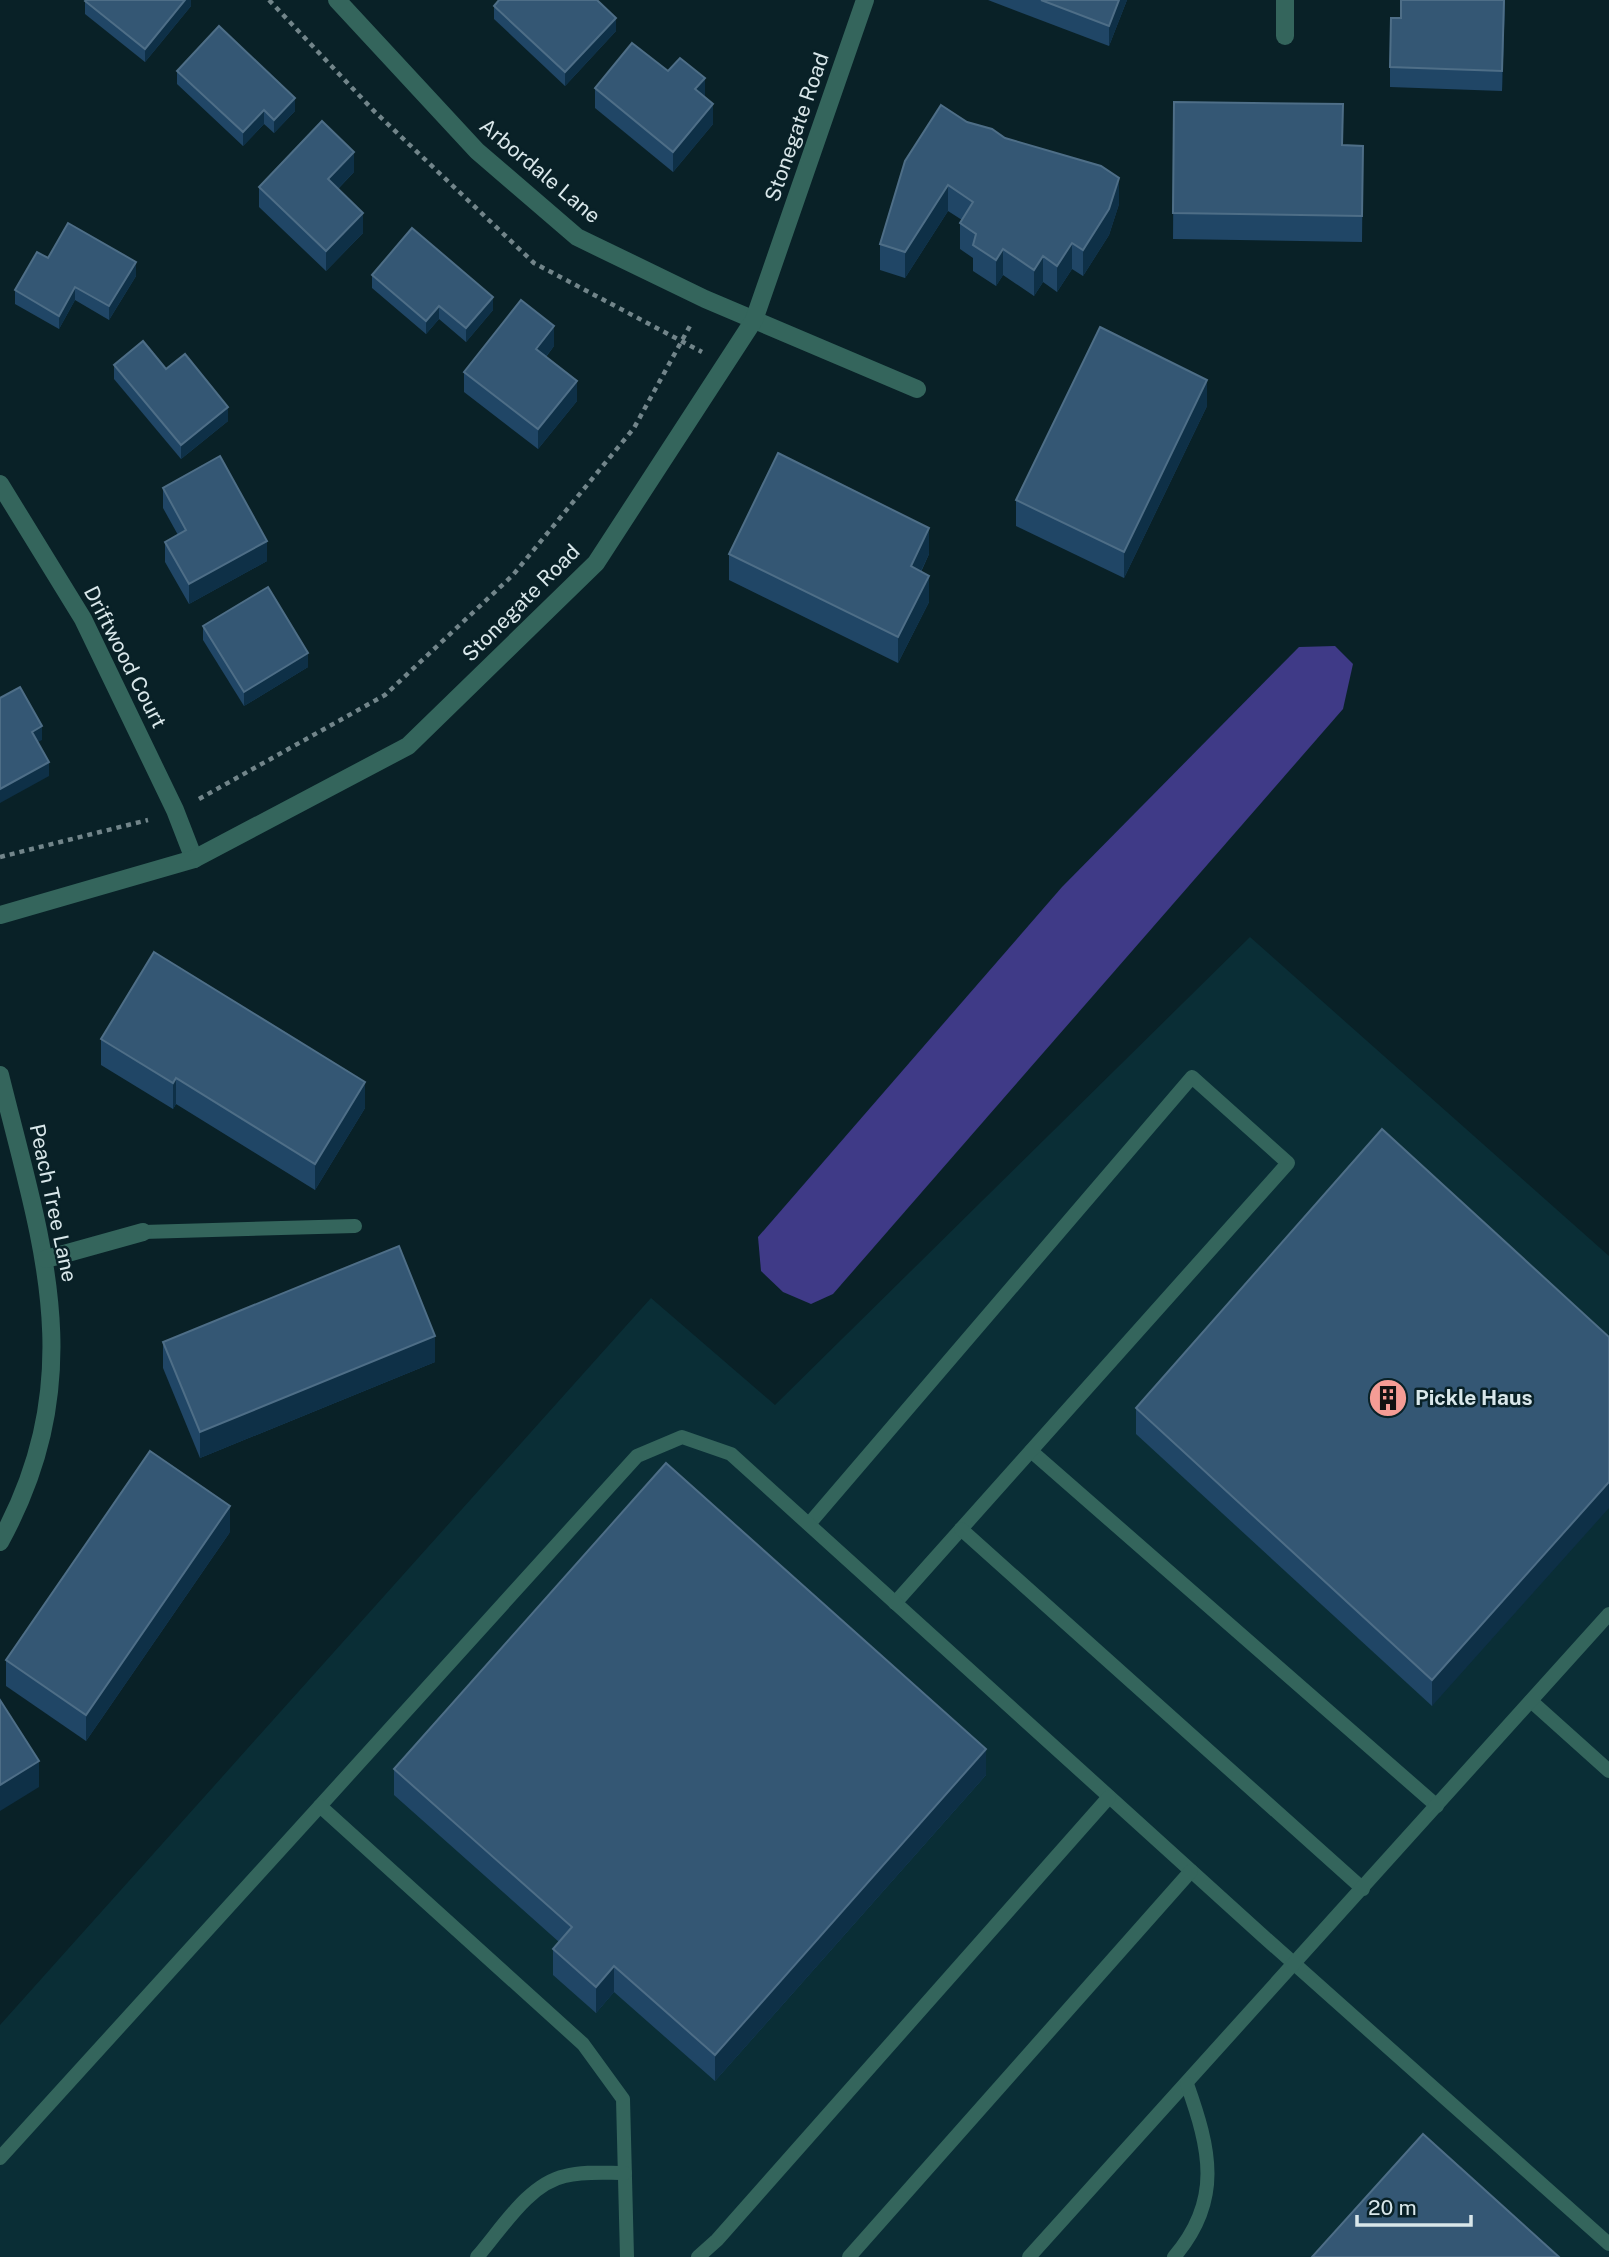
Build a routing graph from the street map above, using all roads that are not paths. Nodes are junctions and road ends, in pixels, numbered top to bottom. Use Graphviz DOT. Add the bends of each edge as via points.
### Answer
graph roads {
  1 [pos="337,0"];
  2 [pos="865,0"];
  3 [pos="1285,0"];
  4 [pos="1285,36"];
  5 [pos="754,320"];
  6 [pos="917,389"];
  7 [pos="0,484"];
  8 [pos="194,859"];
  9 [pos="0,915"];
  10 [pos="0,1075"];
  11 [pos="355,1226"];
  12 [pos="143,1232"];
  13 [pos="46,1259"];
  14 [pos="1031,1451"];
  15 [pos="809,1524"];
  16 [pos="961,1529"];
  17 [pos="0,1542"];
  18 [pos="895,1603"];
  19 [pos="1609,1614"];
  20 [pos="1531,1701"];
  21 [pos="1609,1771"];
  22 [pos="1109,1797"];
  23 [pos="320,1806"];
  24 [pos="1437,1806"];
  25 [pos="1191,1871"];
  26 [pos="1363,1889"];
  27 [pos="1295,1965"];
  28 [pos="1187,2084"];
  29 [pos="0,2158"];
  30 [pos="625,2173"];
  31 [pos="1609,2244"];
  32 [pos="477,2257"];
  33 [pos="627,2257"];
  34 [pos="698,2257"];
  35 [pos="849,2257"];
  36 [pos="1029,2257"];
  37 [pos="1174,2257"];
  1 -- 5 [label="street, Arbordale Lane" via="477,151 577,237"];
  2 -- 5 [label="street, Stonegate Road"];
  3 -- 4 [label="street"];
  5 -- 6 [label="street, Arbordale Lane"];
  5 -- 8 [label="street, Stonegate Road" via="596,563 408,746"];
  7 -- 8 [label="street, Driftwood Court" via="83,620"];
  8 -- 9 [label="street, Stonegate Road"];
  10 -- 13 [label="street, Peach Tree Lane"];
  11 -- 12 [label="lane"];
  12 -- 13 [label="street"];
  13 -- 17 [label="street, Peach Tree Lane" via="53,1372 44,1425 16,1513"];
  14 -- 15 [label="lane" via="1288,1163 1192,1077"];
  14 -- 16 [label="lane"];
  14 -- 24 [label="lane"];
  15 -- 18 [label="lane"];
  15 -- 23 [label="lane" via="730,1454 682,1437 637,1456"];
  16 -- 18 [label="lane"];
  16 -- 26 [label="lane"];
  18 -- 22 [label="lane"];
  19 -- 20 [label="lane"];
  20 -- 21 [label="lane"];
  20 -- 24 [label="lane"];
  22 -- 25 [label="lane"];
  22 -- 34 [label="lane"];
  23 -- 29 [label="lane"];
  23 -- 30 [label="lane" via="583,2044 624,2099"];
  24 -- 26 [label="lane"];
  25 -- 27 [label="lane"];
  25 -- 35 [label="lane"];
  26 -- 27 [label="lane"];
  27 -- 28 [label="lane"];
  27 -- 31 [label="lane"];
  28 -- 36 [label="lane"];
  28 -- 37 [label="lane" via="1203,2130 1208,2197 1191,2238"];
  30 -- 32 [label="lane" via="574,2174 541,2185"];
  30 -- 33 [label="lane"];
}
